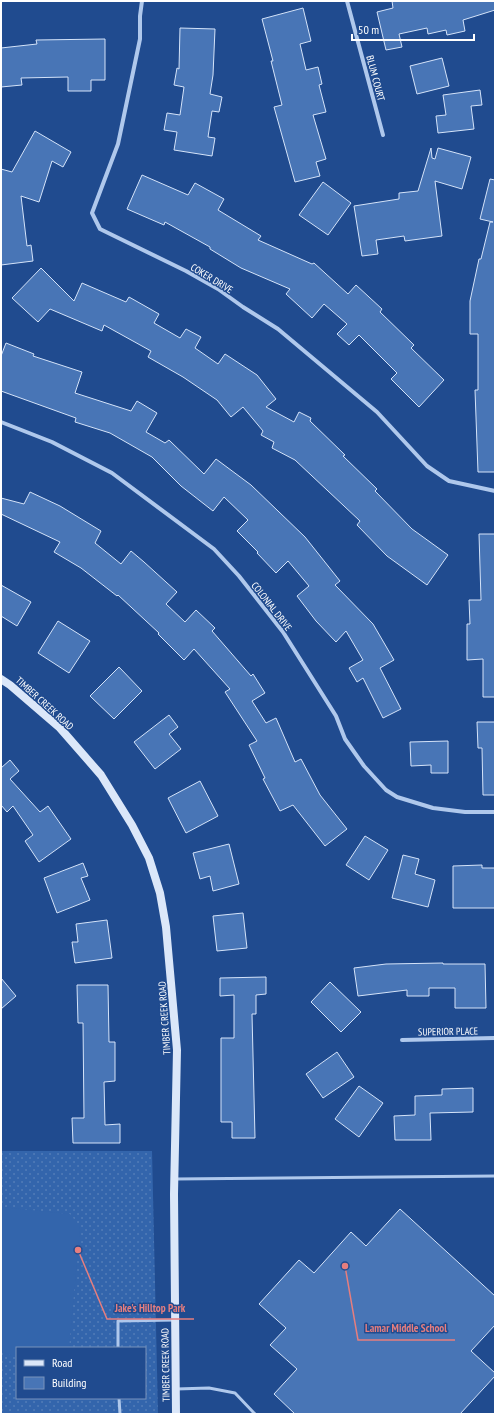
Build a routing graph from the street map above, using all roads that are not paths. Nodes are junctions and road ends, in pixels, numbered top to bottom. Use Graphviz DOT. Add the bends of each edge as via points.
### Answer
graph roads {
  1 [pos="142,1"];
  2 [pos="347,1"];
  3 [pos="383,135"];
  4 [pos="1,422"];
  5 [pos="495,491"];
  6 [pos="1,680"];
  7 [pos="495,812"];
  8 [pos="495,1038"];
  9 [pos="402,1040"];
  10 [pos="495,1176"];
  11 [pos="174,1179"];
  12 [pos="175,1320"];
  13 [pos="118,1347"];
  14 [pos="176,1389"];
  15 [pos="119,1399"];
  16 [pos="120,1414"];
  17 [pos="176,1414"];
  18 [pos="255,1414"];
  1 -- 5 [label="street, COKER DRIVE" via="140,39 118,144 92,213 100,229 186,271 278,329 377,412 427,466 449,481"];
  2 -- 3 [label="street, BLUM COURT"];
  4 -- 7 [label="street, COLONIAL DRIVE" via="52,442 112,473 214,549 283,632 336,716 345,739 364,766 386,790 397,797 433,808"];
  6 -- 11 [label="street, TIMBER CREEK ROAD" via="60,728 101,775 132,824 149,858 160,892 166,927 177,1050"];
  8 -- 9 [label="street, SUPERIOR PLACE"];
  10 -- 11 [label="lane"];
  11 -- 12 [label="street, TIMBER CREEK ROAD"];
  12 -- 13 [label="lane" via="118,1321"];
  12 -- 14 [label="street, TIMBER CREEK ROAD"];
  14 -- 17 [label="street, TIMBER CREEK ROAD"];
  14 -- 18 [label="lane" via="209,1388 235,1394"];
  15 -- 16 [label="lane"];
}
